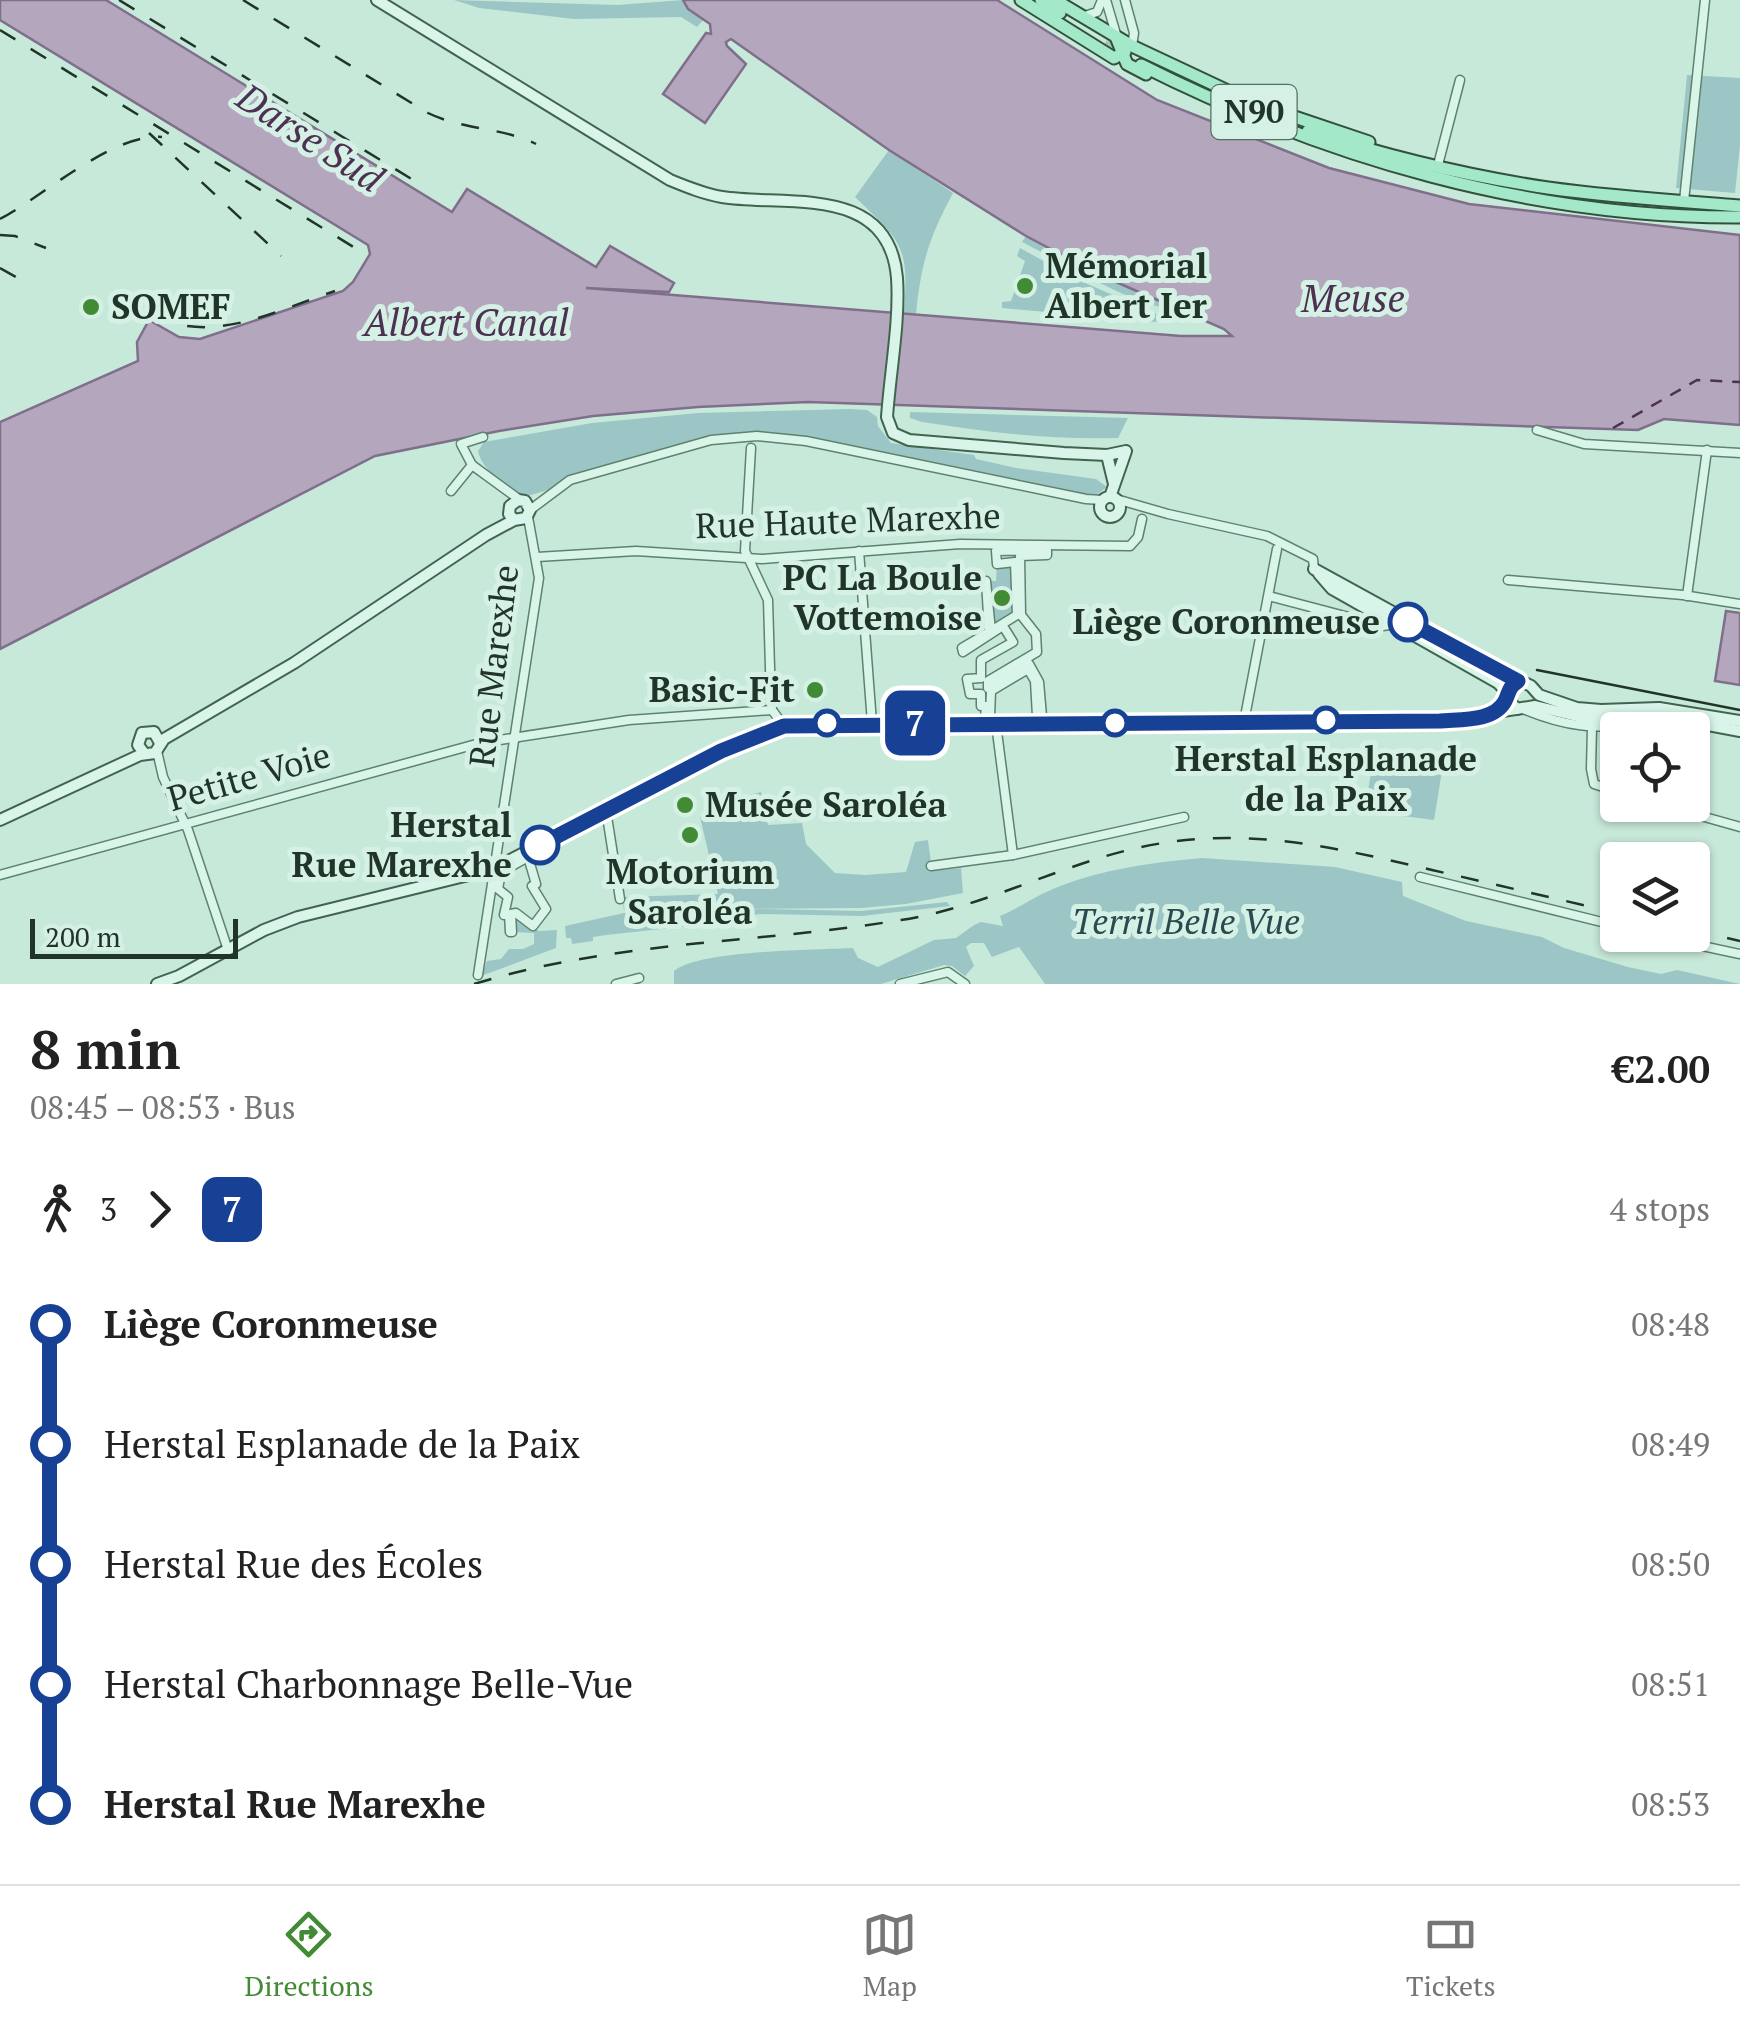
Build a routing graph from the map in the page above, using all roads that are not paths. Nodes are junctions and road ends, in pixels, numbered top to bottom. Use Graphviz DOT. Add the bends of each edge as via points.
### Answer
graph roads {
  1 [pos="376,0"];
  2 [pos="1021,0"];
  3 [pos="1032,0"];
  4 [pos="1041,0"];
  5 [pos="1054,0"];
  6 [pos="1104,0"];
  7 [pos="1125,0"];
  8 [pos="1705,0"];
  9 [pos="1082,17"];
  10 [pos="1109,41"];
  11 [pos="1127,50"];
  12 [pos="1460,80"];
  13 [pos="1259,105"];
  14 [pos="1326,146"];
  15 [pos="1370,150"];
  16 [pos="1438,161"];
  17 [pos="1652,199"];
  18 [pos="1684,201"];
  19 [pos="1740,206"];
  20 [pos="1607,208"];
  21 [pos="1740,217"];
  22 [pos="1537,430"];
  23 [pos="483,437"];
  24 [pos="752,448"];
  25 [pos="1707,450"];
  26 [pos="1740,453"];
  27 [pos="1107,455"];
  28 [pos="472,465"];
  29 [pos="1114,484"];
  30 [pos="451,491"];
  31 [pos="1110,498"];
  32 [pos="516,502"];
  33 [pos="523,517"];
  34 [pos="1142,519"];
  35 [pos="1277,549"];
  36 [pos="858,551"];
  37 [pos="537,557"];
  38 [pos="747,559"];
  39 [pos="1314,570"];
  40 [pos="1508,580"];
  41 [pos="1269,596"];
  42 [pos="1685,596"];
  43 [pos="1740,604"];
  44 [pos="1394,624"];
  45 [pos="1518,681"];
  46 [pos="1534,690"];
  47 [pos="1507,694"];
  48 [pos="1523,708"];
  49 [pos="772,710"];
  50 [pos="1490,715"];
  51 [pos="1600,719"];
  52 [pos="990,721"];
  53 [pos="1244,722"];
  54 [pos="1740,722"];
  55 [pos="872,723"];
  56 [pos="1710,725"];
  57 [pos="784,726"];
  58 [pos="1592,728"];
  59 [pos="1600,728"];
  60 [pos="1740,731"];
  61 [pos="514,736"];
  62 [pos="159,747"];
  63 [pos="144,753"];
  64 [pos="1600,786"];
  65 [pos="606,810"];
  66 [pos="1184,817"];
  67 [pos="1710,818"];
  68 [pos="0,820"];
  69 [pos="184,824"];
  70 [pos="1740,826"];
  71 [pos="1013,855"];
  72 [pos="931,866"];
  73 [pos="493,869"];
  74 [pos="0,875"];
  75 [pos="1420,877"];
  76 [pos="498,890"];
  77 [pos="620,899"];
  78 [pos="1600,922"];
  79 [pos="1710,948"];
  80 [pos="228,950"];
  81 [pos="1740,954"];
  82 [pos="478,975"];
  83 [pos="639,978"];
  84 [pos="157,984"];
  85 [pos="616,984"];
  86 [pos="900,984"];
  87 [pos="965,984"];
  1 -- 27 [label="street" via="670,180 722,197 851,209 889,246 897,282 887,414 893,433 910,440"];
  2 -- 11 [label="main road" via="1114,58"];
  3 -- 10 [label="main road"];
  4 -- 10 [label="main road"];
  5 -- 9 [label="main road"];
  6 -- 9 [label="street" via="1097,12"];
  6 -- 10 [label="street"];
  7 -- 11 [label="street" via="1134,34"];
  8 -- 18 [label="street"];
  9 -- 10 [label="main road"];
  10 -- 11 [label="main road"];
  11 -- 13 [label="main road"];
  11 -- 14 [label="main road" via="1130,66 1201,101"];
  12 -- 16 [label="street"];
  13 -- 15 [label="main road"];
  13 -- 16 [label="main road"];
  14 -- 15 [label="main road, N90" via="1142,63 1260,114"];
  14 -- 20 [label="main road, N90" via="1438,179"];
  15 -- 17 [label="main road, N90" via="1504,181"];
  16 -- 17 [label="main road"];
  17 -- 18 [label="main road, N90"];
  18 -- 19 [label="main road, N90"];
  18 -- 20 [label="main road" via="1676,210"];
  20 -- 21 [label="main road, N90"];
  22 -- 25 [label="street" via="1584,444"];
  23 -- 28 [label="street" via="461,444"];
  24 -- 38 [label="street"];
  25 -- 26 [label="street"];
  25 -- 42 [label="street"];
  27 -- 29 [label="street"];
  27 -- 29 [label="street" via="1126,451"];
  28 -- 30 [label="street"];
  28 -- 32 [label="street"];
  29 -- 31 [label="street"];
  31 -- 33 [label="street" via="1086,499 757,436 711,440 570,480"];
  31 -- 39 [label="street" via="1267,536 1313,559"];
  32 -- 33 [label="street" via="528,504"];
  32 -- 33 [label="street" via="508,511"];
  33 -- 37 [label="street, Rue Marexhe"];
  33 -- 62 [label="street"];
  34 -- 36 [label="street, Rue Haute Marexhe" via="1130,546 960,544"];
  35 -- 41 [label="street"];
  36 -- 38 [label="street, Rue Haute Marexhe"];
  36 -- 55 [label="street"];
  37 -- 38 [label="street, Rue Haute Marexhe" via="636,551"];
  37 -- 61 [label="street, Rue Marexhe"];
  38 -- 49 [label="street" via="768,600"];
  39 -- 44 [label="street" via="1332,589"];
  39 -- 45 [label="street"];
  40 -- 42 [label="street"];
  41 -- 44 [label="street"];
  41 -- 53 [label="street"];
  42 -- 43 [label="street"];
  44 -- 47 [label="street"];
  45 -- 46 [label="street"];
  45 -- 47 [label="street"];
  46 -- 48 [label="street"];
  46 -- 54 [label="street" via="1577,708 1659,708"];
  47 -- 48 [label="street"];
  47 -- 50 [label="street"];
  48 -- 50 [label="street"];
  48 -- 51 [label="street"];
  48 -- 58 [label="street" via="1560,724"];
  49 -- 57 [label="street"];
  49 -- 61 [label="street, Petite Voie"];
  50 -- 53 [label="street"];
  52 -- 52 [label="street" via="991,691 1028,669 1042,716 1040,682 1028,664 988,688 988,682 1037,652 1036,634 1021,615 1020,556 1046,550 996,550 996,564 1015,562 1016,616 991,631 986,581 990,632 962,648 1004,626 1013,642 981,660 981,678 967,679 970,694 981,694"];
  52 -- 53 [label="street"];
  52 -- 55 [label="street"];
  52 -- 71 [label="street"];
  55 -- 57 [label="street"];
  56 -- 60 [label="street"];
  57 -- 65 [label="street"];
  58 -- 59 [label="street"];
  58 -- 64 [label="street" via="1590,769"];
  61 -- 69 [label="street, Petite Voie"];
  61 -- 73 [label="street, Rue Marexhe"];
  62 -- 63 [label="street"];
  62 -- 63 [label="street" via="154,732 142,733 138,746"];
  62 -- 69 [label="street" via="163,777"];
  63 -- 68 [label="street"];
  65 -- 73 [label="street"];
  65 -- 77 [label="street"];
  66 -- 71 [label="street"];
  67 -- 70 [label="street"];
  69 -- 74 [label="street, Petite Voie"];
  69 -- 80 [label="street"];
  71 -- 72 [label="street"];
  73 -- 80 [label="street" via="298,917"];
  73 -- 82 [label="street, Rue Marexhe"];
  75 -- 78 [label="street"];
  76 -- 76 [label="street" via="508,897 504,915 509,914 510,932 511,914 533,926 546,909 532,886 528,856 501,872"];
  79 -- 81 [label="street"];
  80 -- 84 [label="street"];
  83 -- 85 [label="street"];
  86 -- 87 [label="street" via="948,972"];
}
